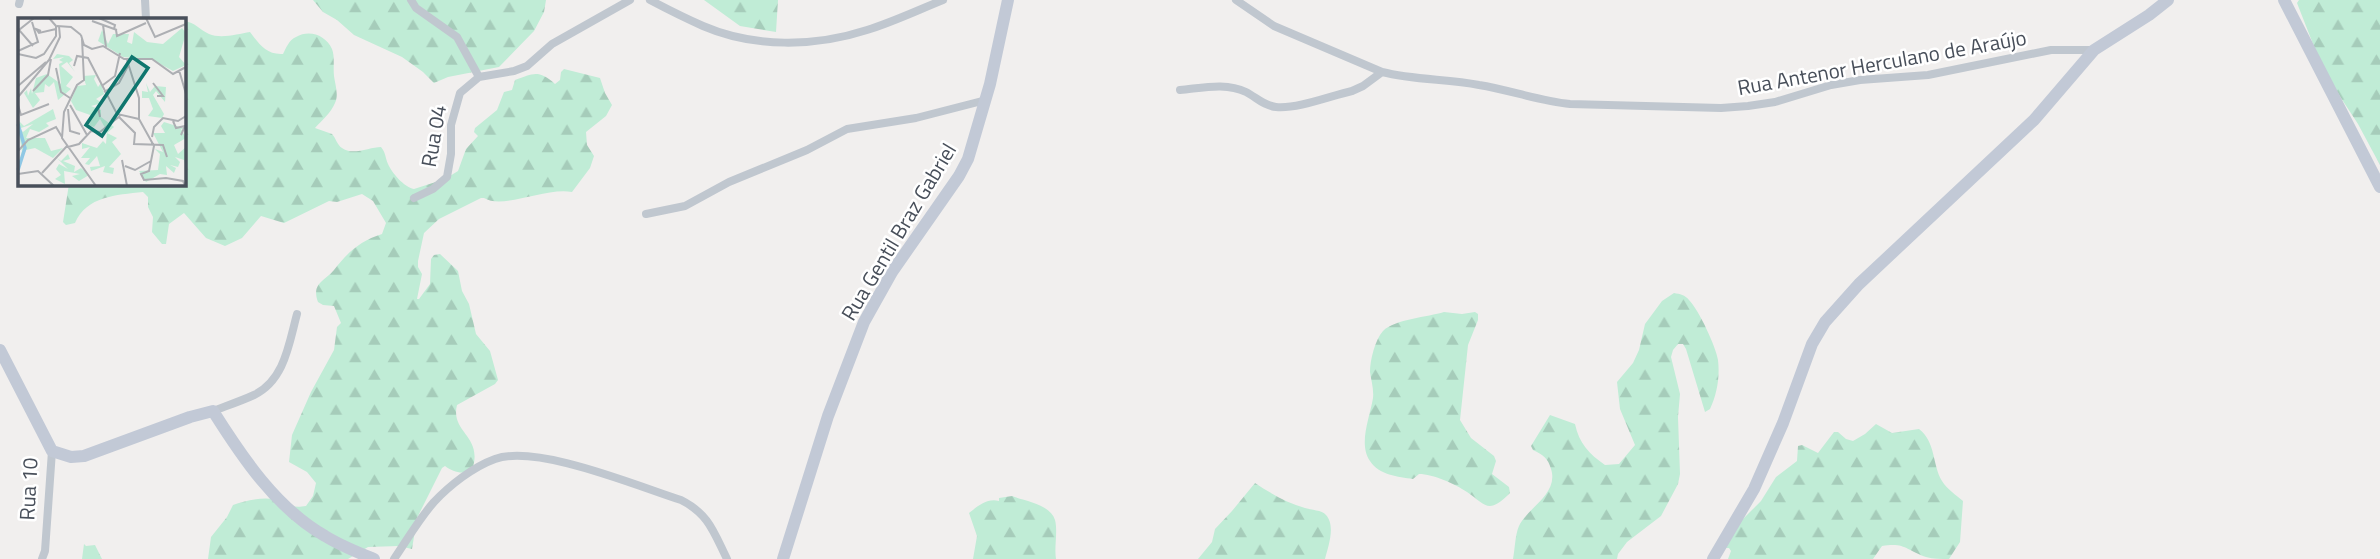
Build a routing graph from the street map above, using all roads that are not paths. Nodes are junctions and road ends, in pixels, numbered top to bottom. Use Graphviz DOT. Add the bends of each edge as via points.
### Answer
graph roads {
  1 [pos="145,0"];
  2 [pos="411,0"];
  3 [pos="630,0"];
  4 [pos="650,0"];
  5 [pos="943,0"];
  6 [pos="1008,0"];
  7 [pos="1236,0"];
  8 [pos="2168,0"];
  9 [pos="2284,0"];
  10 [pos="146,18"];
  11 [pos="2094,50"];
  12 [pos="1382,72"];
  13 [pos="479,77"];
  14 [pos="1180,90"];
  15 [pos="986,100"];
  16 [pos="2380,187"];
  17 [pos="414,198"];
  18 [pos="646,214"];
  19 [pos="297,314"];
  20 [pos="0,350"];
  21 [pos="213,411"];
  22 [pos="52,451"];
  23 [pos="42,559"];
  24 [pos="374,559"];
  25 [pos="394,559"];
  26 [pos="727,559"];
  27 [pos="783,559"];
  28 [pos="1713,559"];
  1 -- 10 [label="street"];
  2 -- 13 [label="street" via="457,37"];
  3 -- 13 [label="street" via="552,44 527,66"];
  4 -- 5 [label="street" via="705,27 782,43 841,38"];
  6 -- 15 [label="street, Rua Gentil Braz Gabriel"];
  7 -- 12 [label="street, Rua Antenor Herculano de Araújo" via="1283,31"];
  8 -- 11 [label="street"];
  9 -- 16 [label="street"];
  11 -- 12 [label="street, Rua Antenor Herculano de Araújo" via="2051,50 1928,75 1831,85 1775,102 1721,108 1551,102 1482,85"];
  11 -- 28 [label="street" via="2034,120 1859,284 1825,322 1754,489"];
  12 -- 14 [label="street" via="1352,91 1279,107 1236,88"];
  13 -- 17 [label="street, Rua 04" via="460,93 451,125 447,177"];
  15 -- 18 [label="street" via="847,129 685,206"];
  15 -- 27 [label="street, Rua Gentil Braz Gabriel" via="964,167 892,272 864,322 828,416"];
  19 -- 21 [label="street" via="282,366 267,387"];
  20 -- 22 [label="street, Rua 10"];
  21 -- 22 [label="street" via="83,456"];
  21 -- 24 [label="street" via="280,501 322,535"];
  22 -- 23 [label="street, Rua 10"];
  25 -- 26 [label="street" via="425,513 454,484 482,465 516,455 553,459 681,500 697,508 709,522"];
}
